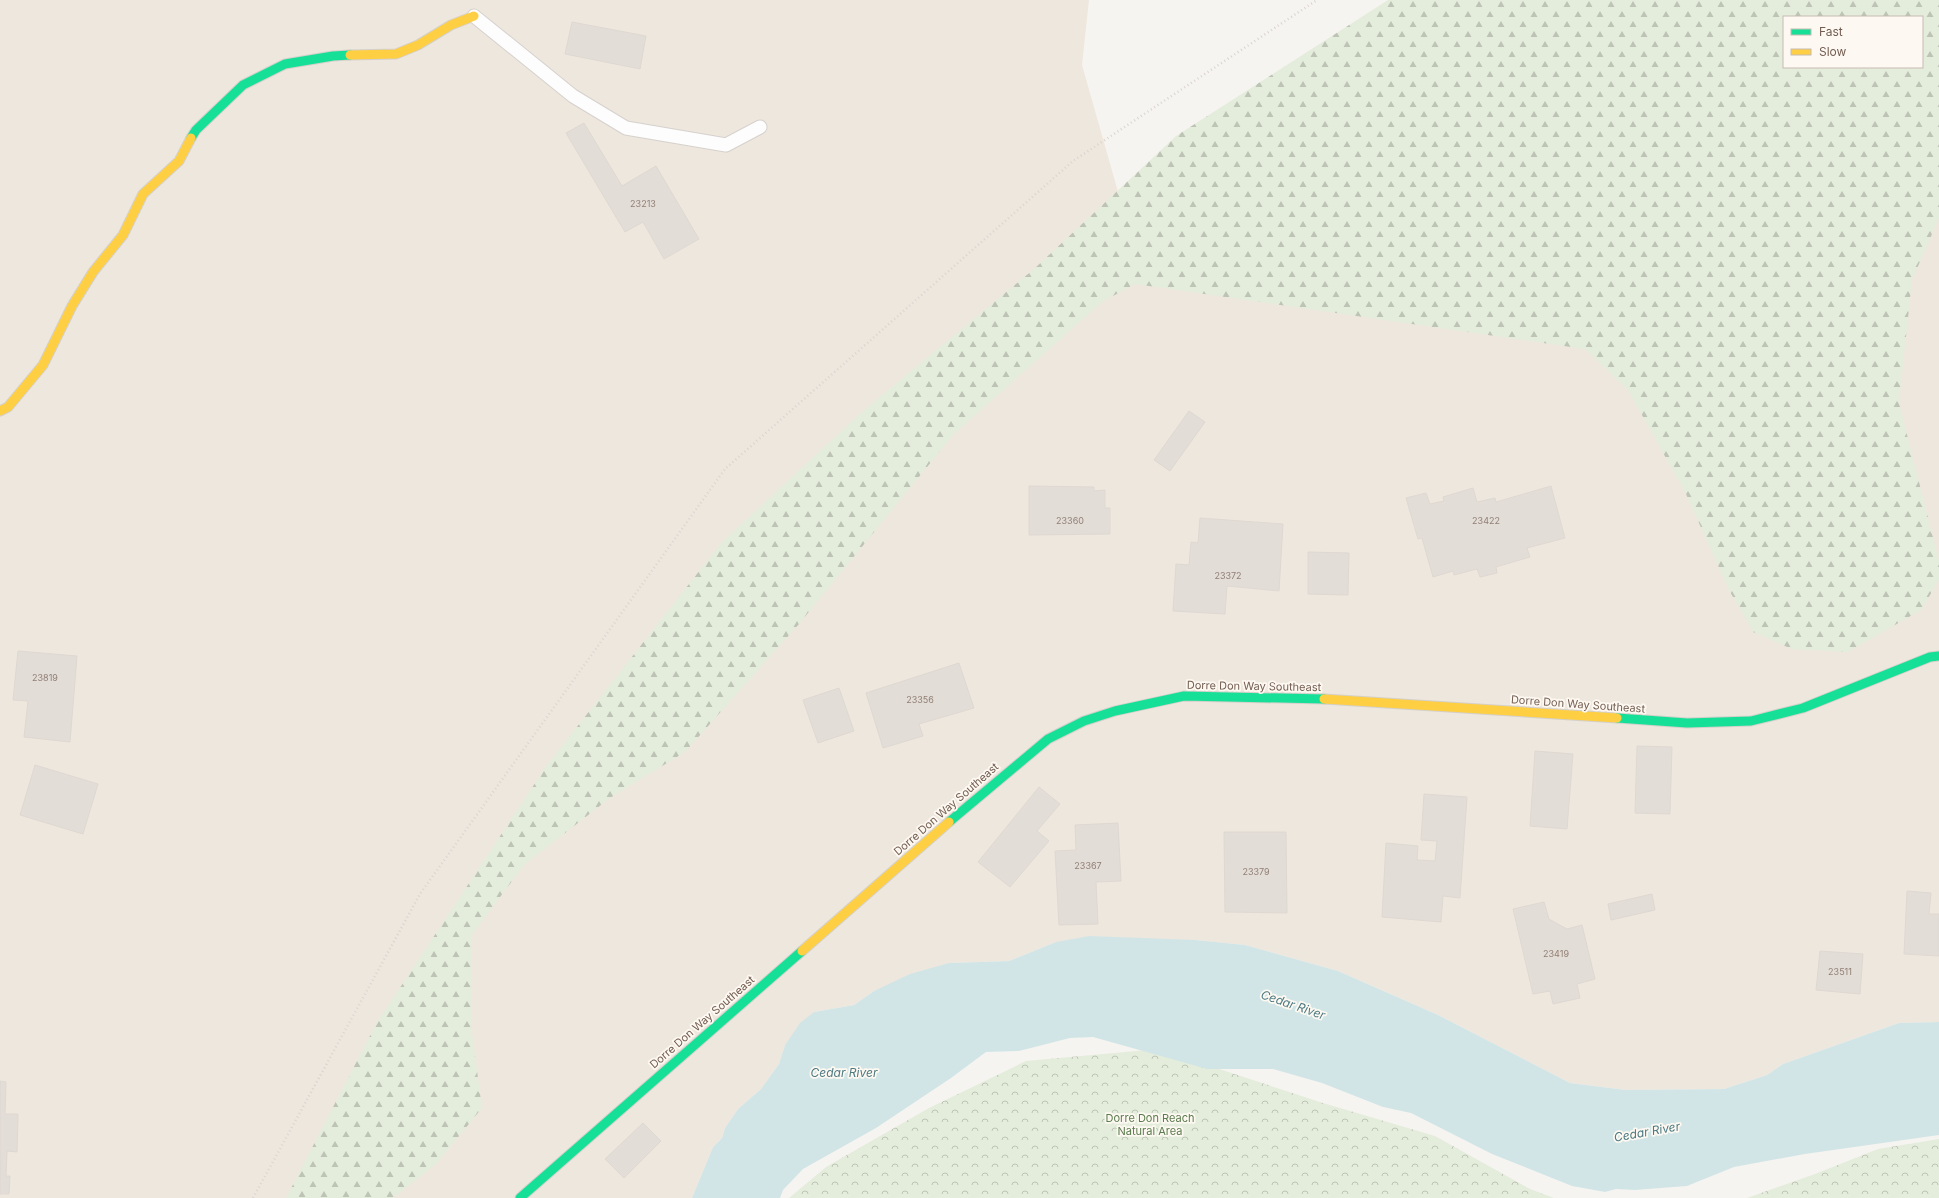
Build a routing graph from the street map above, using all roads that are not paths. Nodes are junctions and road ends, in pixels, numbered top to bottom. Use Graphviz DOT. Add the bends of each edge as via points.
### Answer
graph roads {
  1 [pos="474,16"];
  2 [pos="760,127"];
  3 [pos="0,411"];
  4 [pos="1939,656"];
  5 [pos="520,1198"];
  1 -- 2 [label="lane" via="573,96 626,128 726,145"];
  1 -- 3 [label="street" via="396,54 333,56 285,64 243,85 196,130 179,160 143,194 123,235 93,272 72,306 43,365 8,407"];
  4 -- 5 [label="street, Dorre Don Way Southeast" via="1930,657 1803,708 1751,721 1687,723 1308,698 1184,696 1115,711 1084,721 1048,739 974,799"];
}
